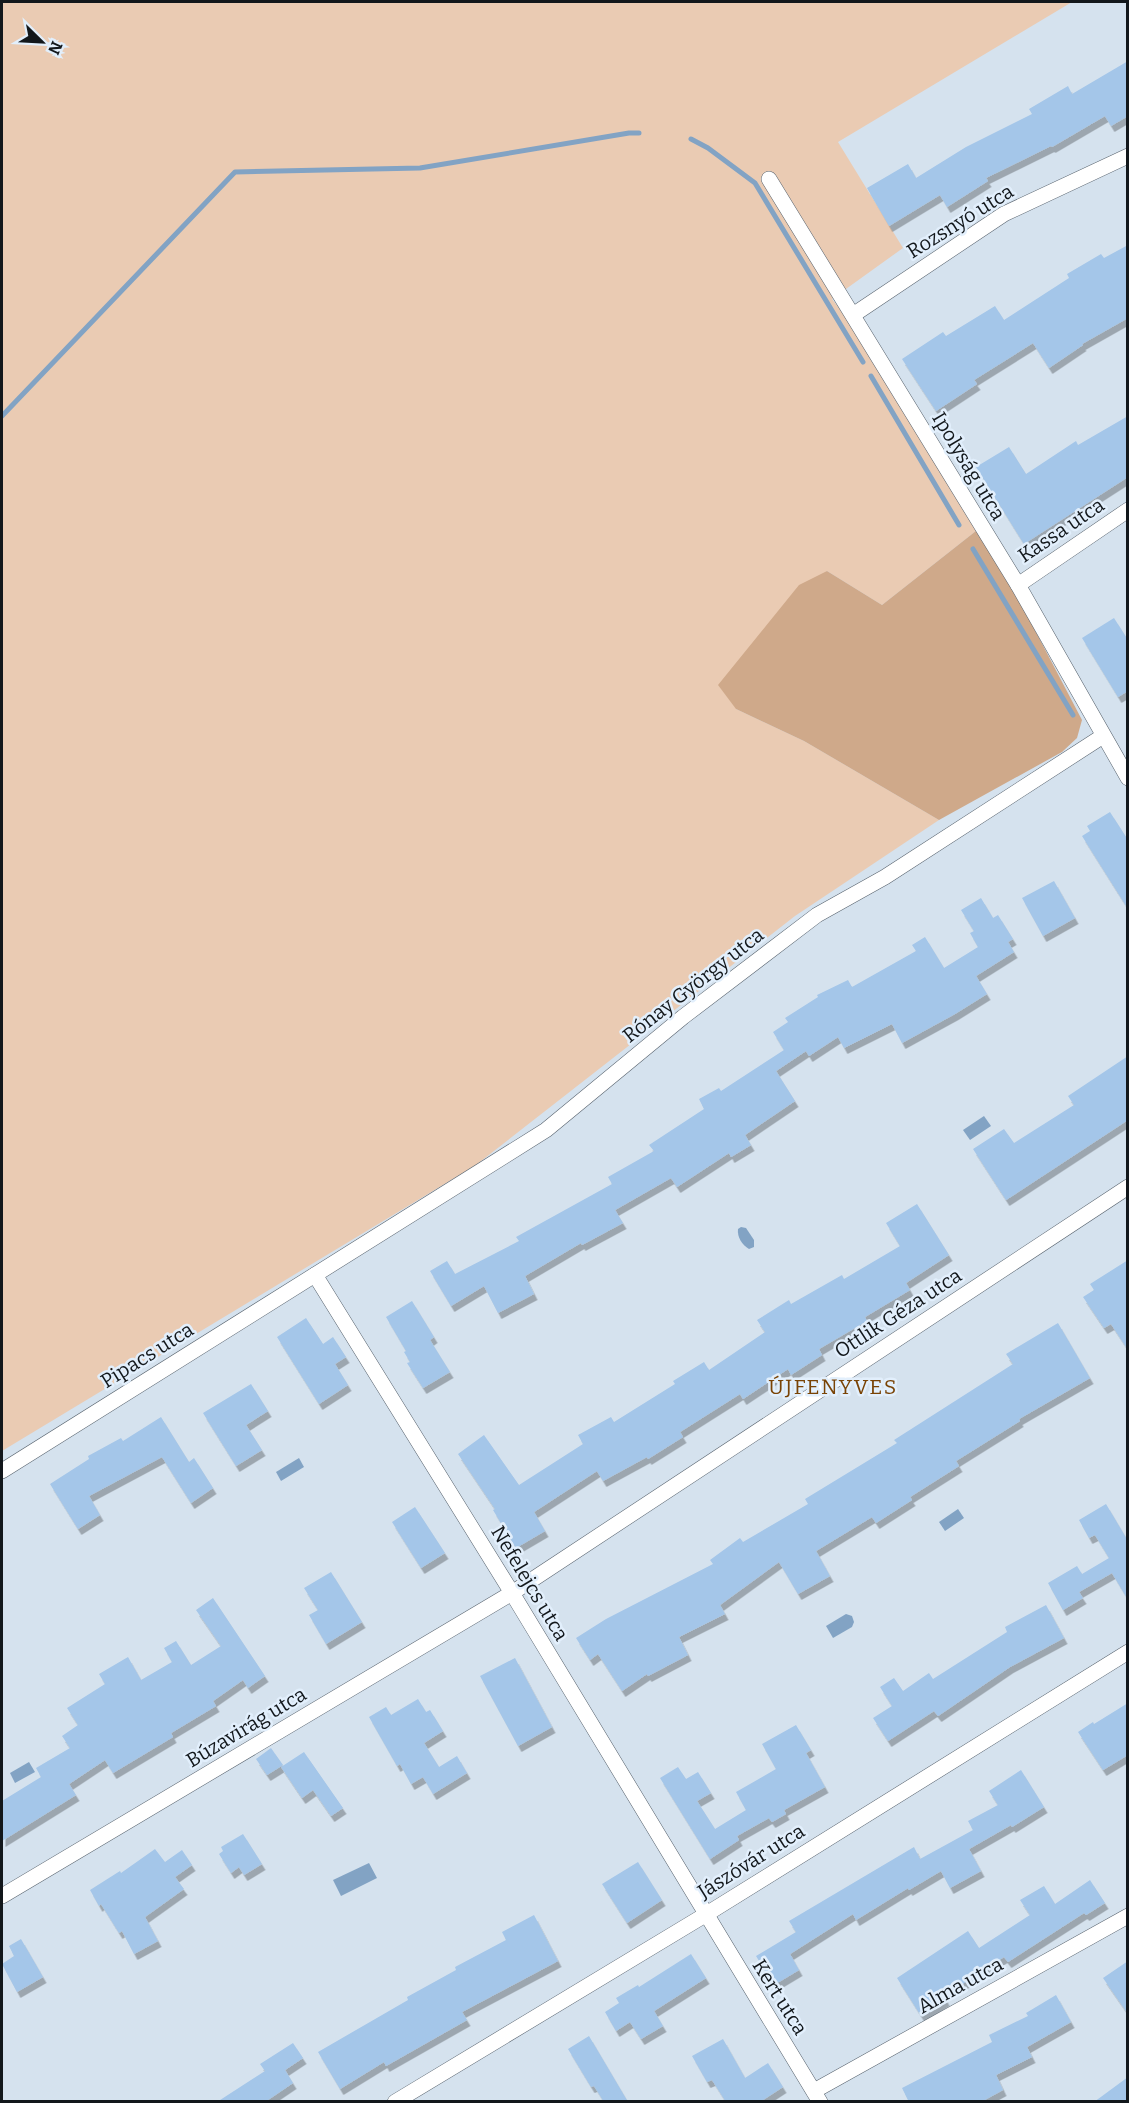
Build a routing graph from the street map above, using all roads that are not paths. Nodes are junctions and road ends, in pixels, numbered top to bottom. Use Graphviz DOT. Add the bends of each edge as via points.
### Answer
graph roads {
  1 [pos="1128,156"];
  2 [pos="769,179"];
  3 [pos="853,315"];
  4 [pos="1128,510"];
  5 [pos="1018,585"];
  6 [pos="1102,736"];
  7 [pos="1128,778"];
  8 [pos="1128,1187"];
  9 [pos="315,1275"];
  10 [pos="2,1471"];
  11 [pos="512,1593"];
  12 [pos="1128,1652"];
  13 [pos="2,1896"];
  14 [pos="705,1915"];
  15 [pos="1128,1916"];
  16 [pos="817,2096"];
  17 [pos="395,2102"];
  1 -- 3 [label="street, Rozsnyó utca" via="1004,214"];
  2 -- 3 [label="street, Ipolyság utca"];
  3 -- 5 [label="street, Ipolyság utca"];
  4 -- 5 [label="street, Kassa utca"];
  5 -- 6 [label="street, Ipolyság utca"];
  6 -- 7 [label="street, Ipolyság utca"];
  6 -- 9 [label="street, Rónay György utca" via="885,877 818,915 683,1017 546,1130"];
  8 -- 11 [label="street, Ottlik Géza utca"];
  9 -- 10 [label="street, Pipacs utca"];
  9 -- 11 [label="street, Nefelejcs utca"];
  11 -- 13 [label="street, Búzavirág utca"];
  11 -- 14 [label="street, Nefelejcs utca"];
  12 -- 14 [label="street, Jászóvár utca"];
  14 -- 16 [label="street, Kert utca"];
  14 -- 17 [label="street, Jászóvár utca"];
  15 -- 16 [label="street, Alma utca"];
}
